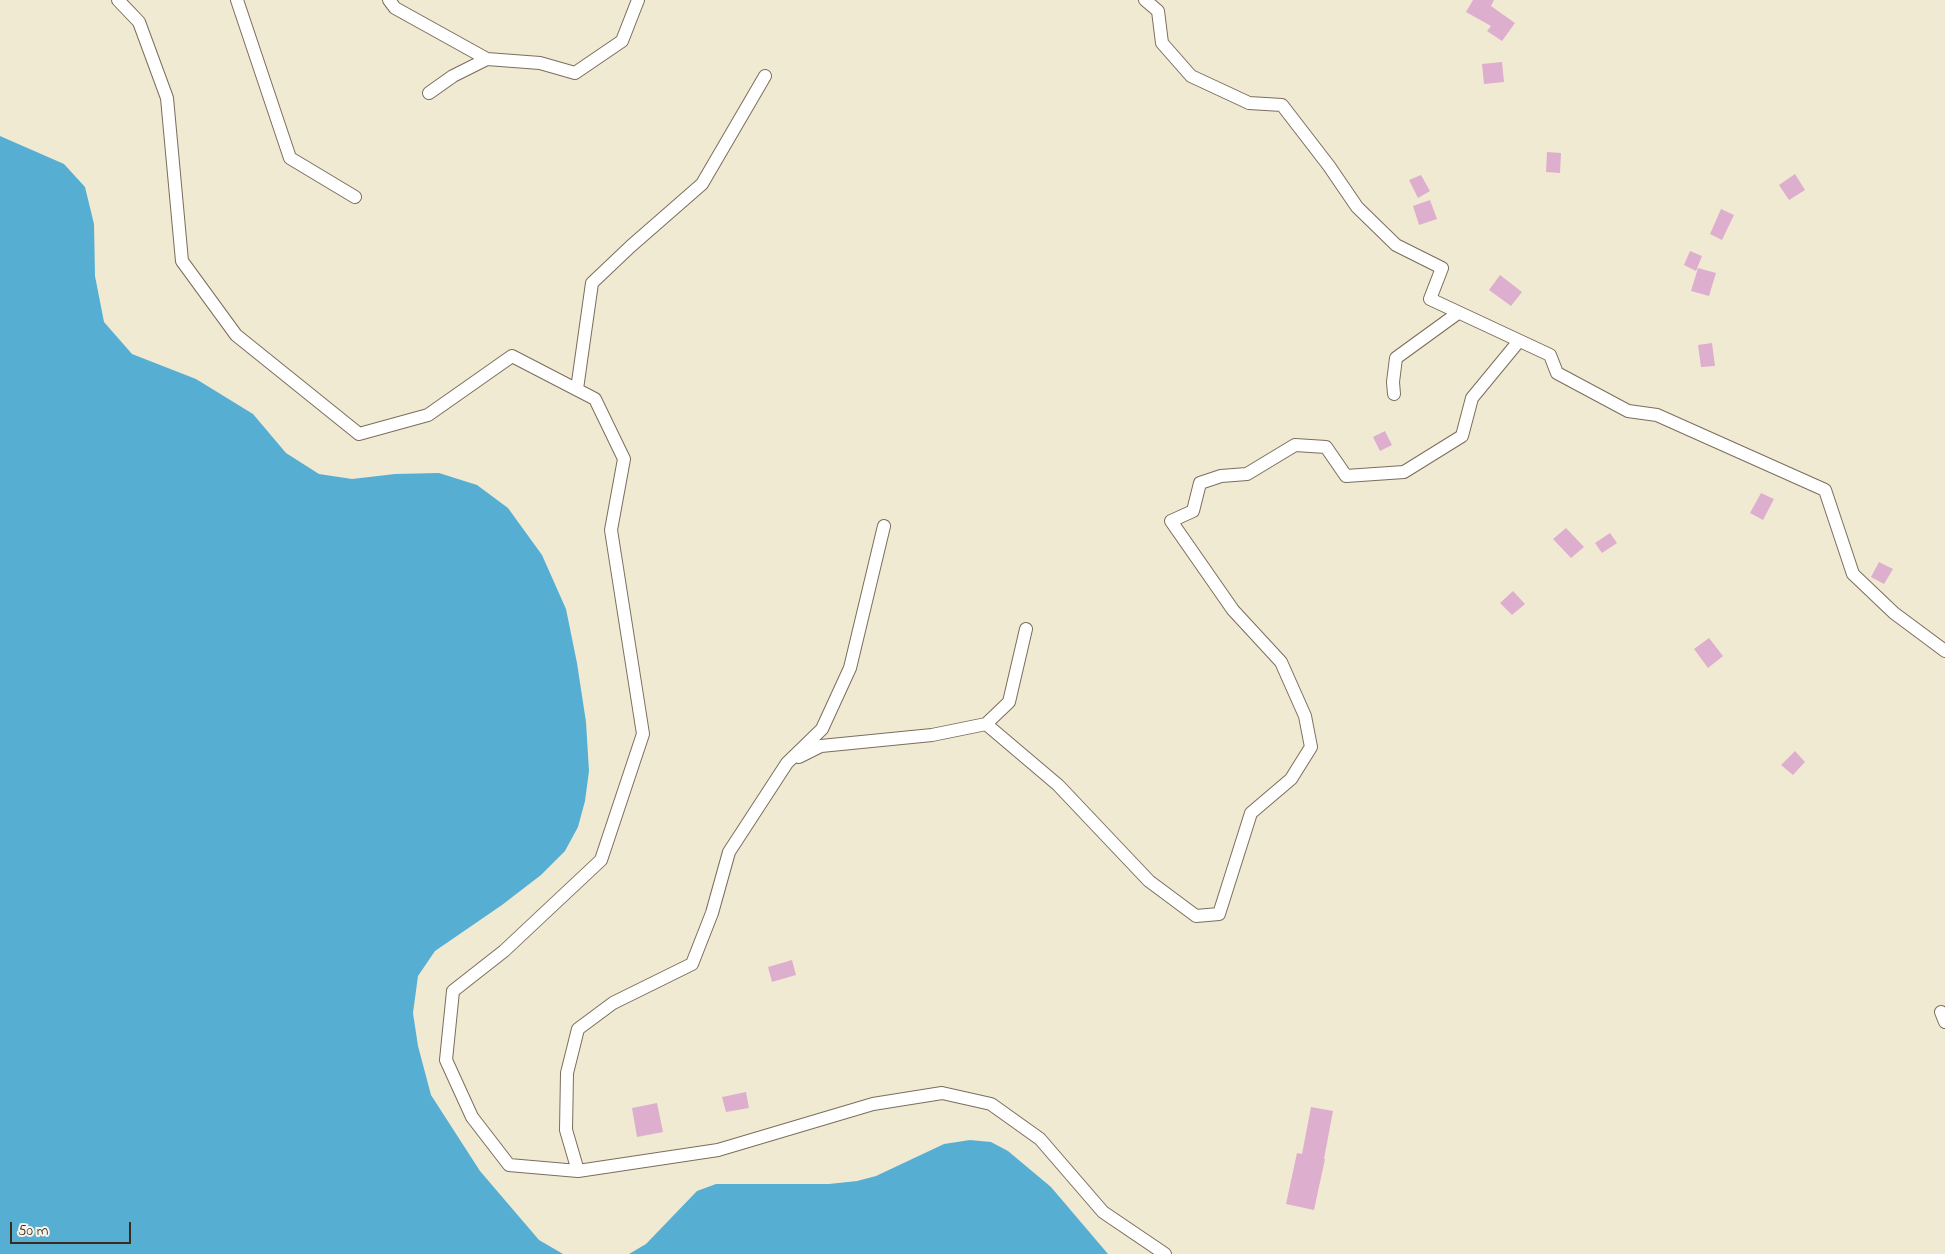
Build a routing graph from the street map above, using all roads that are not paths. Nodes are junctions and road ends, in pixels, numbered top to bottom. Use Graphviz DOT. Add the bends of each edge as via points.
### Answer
graph roads {
  1 [pos="118,0"];
  2 [pos="238,0"];
  3 [pos="389,0"];
  4 [pos="638,0"];
  5 [pos="1145,0"];
  6 [pos="487,59"];
  7 [pos="765,76"];
  8 [pos="429,93"];
  9 [pos="355,197"];
  10 [pos="1458,312"];
  11 [pos="1519,342"];
  12 [pos="577,389"];
  13 [pos="1394,394"];
  14 [pos="884,526"];
  15 [pos="1026,629"];
  16 [pos="1945,651"];
  17 [pos="986,724"];
  18 [pos="787,763"];
  19 [pos="578,1171"];
  20 [pos="1164,1254"];
  1 -- 12 [label="street" via="139,22 167,98 182,261 236,335 359,434 428,415 512,356"];
  2 -- 9 [label="street" via="290,158"];
  3 -- 6 [label="street" via="395,8"];
  4 -- 6 [label="street" via="622,41 575,73 540,63"];
  5 -- 10 [label="street" via="1158,11 1162,43 1191,76 1249,103 1282,105 1357,207 1396,246 1442,268 1430,299"];
  6 -- 8 [label="street" via="453,76"];
  7 -- 12 [label="street" via="702,184 592,283"];
  10 -- 11 [label="street"];
  10 -- 13 [label="street" via="1396,358"];
  11 -- 16 [label="street" via="1550,355 1556,373 1628,411 1657,415 1825,490 1853,574 1894,612"];
  11 -- 17 [label="street" via="1472,398 1462,436 1404,472 1346,476 1326,448 1296,445 1247,474 1221,476 1200,483 1193,511 1171,521 1233,610 1281,662 1305,716 1311,747 1291,779 1251,813 1219,914 1196,916 1149,881 1058,785"];
  12 -- 19 [label="street" via="595,399 624,459 611,530 643,734 601,860 504,951 453,990 446,1060 472,1117 509,1165"];
  14 -- 18 [label="street" via="850,668 822,729"];
  15 -- 17 [label="street" via="1009,702"];
  17 -- 18 [label="street" via="932,735 821,746"];
  18 -- 19 [label="street" via="729,852 712,913 692,964 612,1003 578,1029 566,1073 566,1130"];
  19 -- 20 [label="street" via="718,1150 873,1104 942,1093 991,1104 1040,1138 1103,1212"];
}
